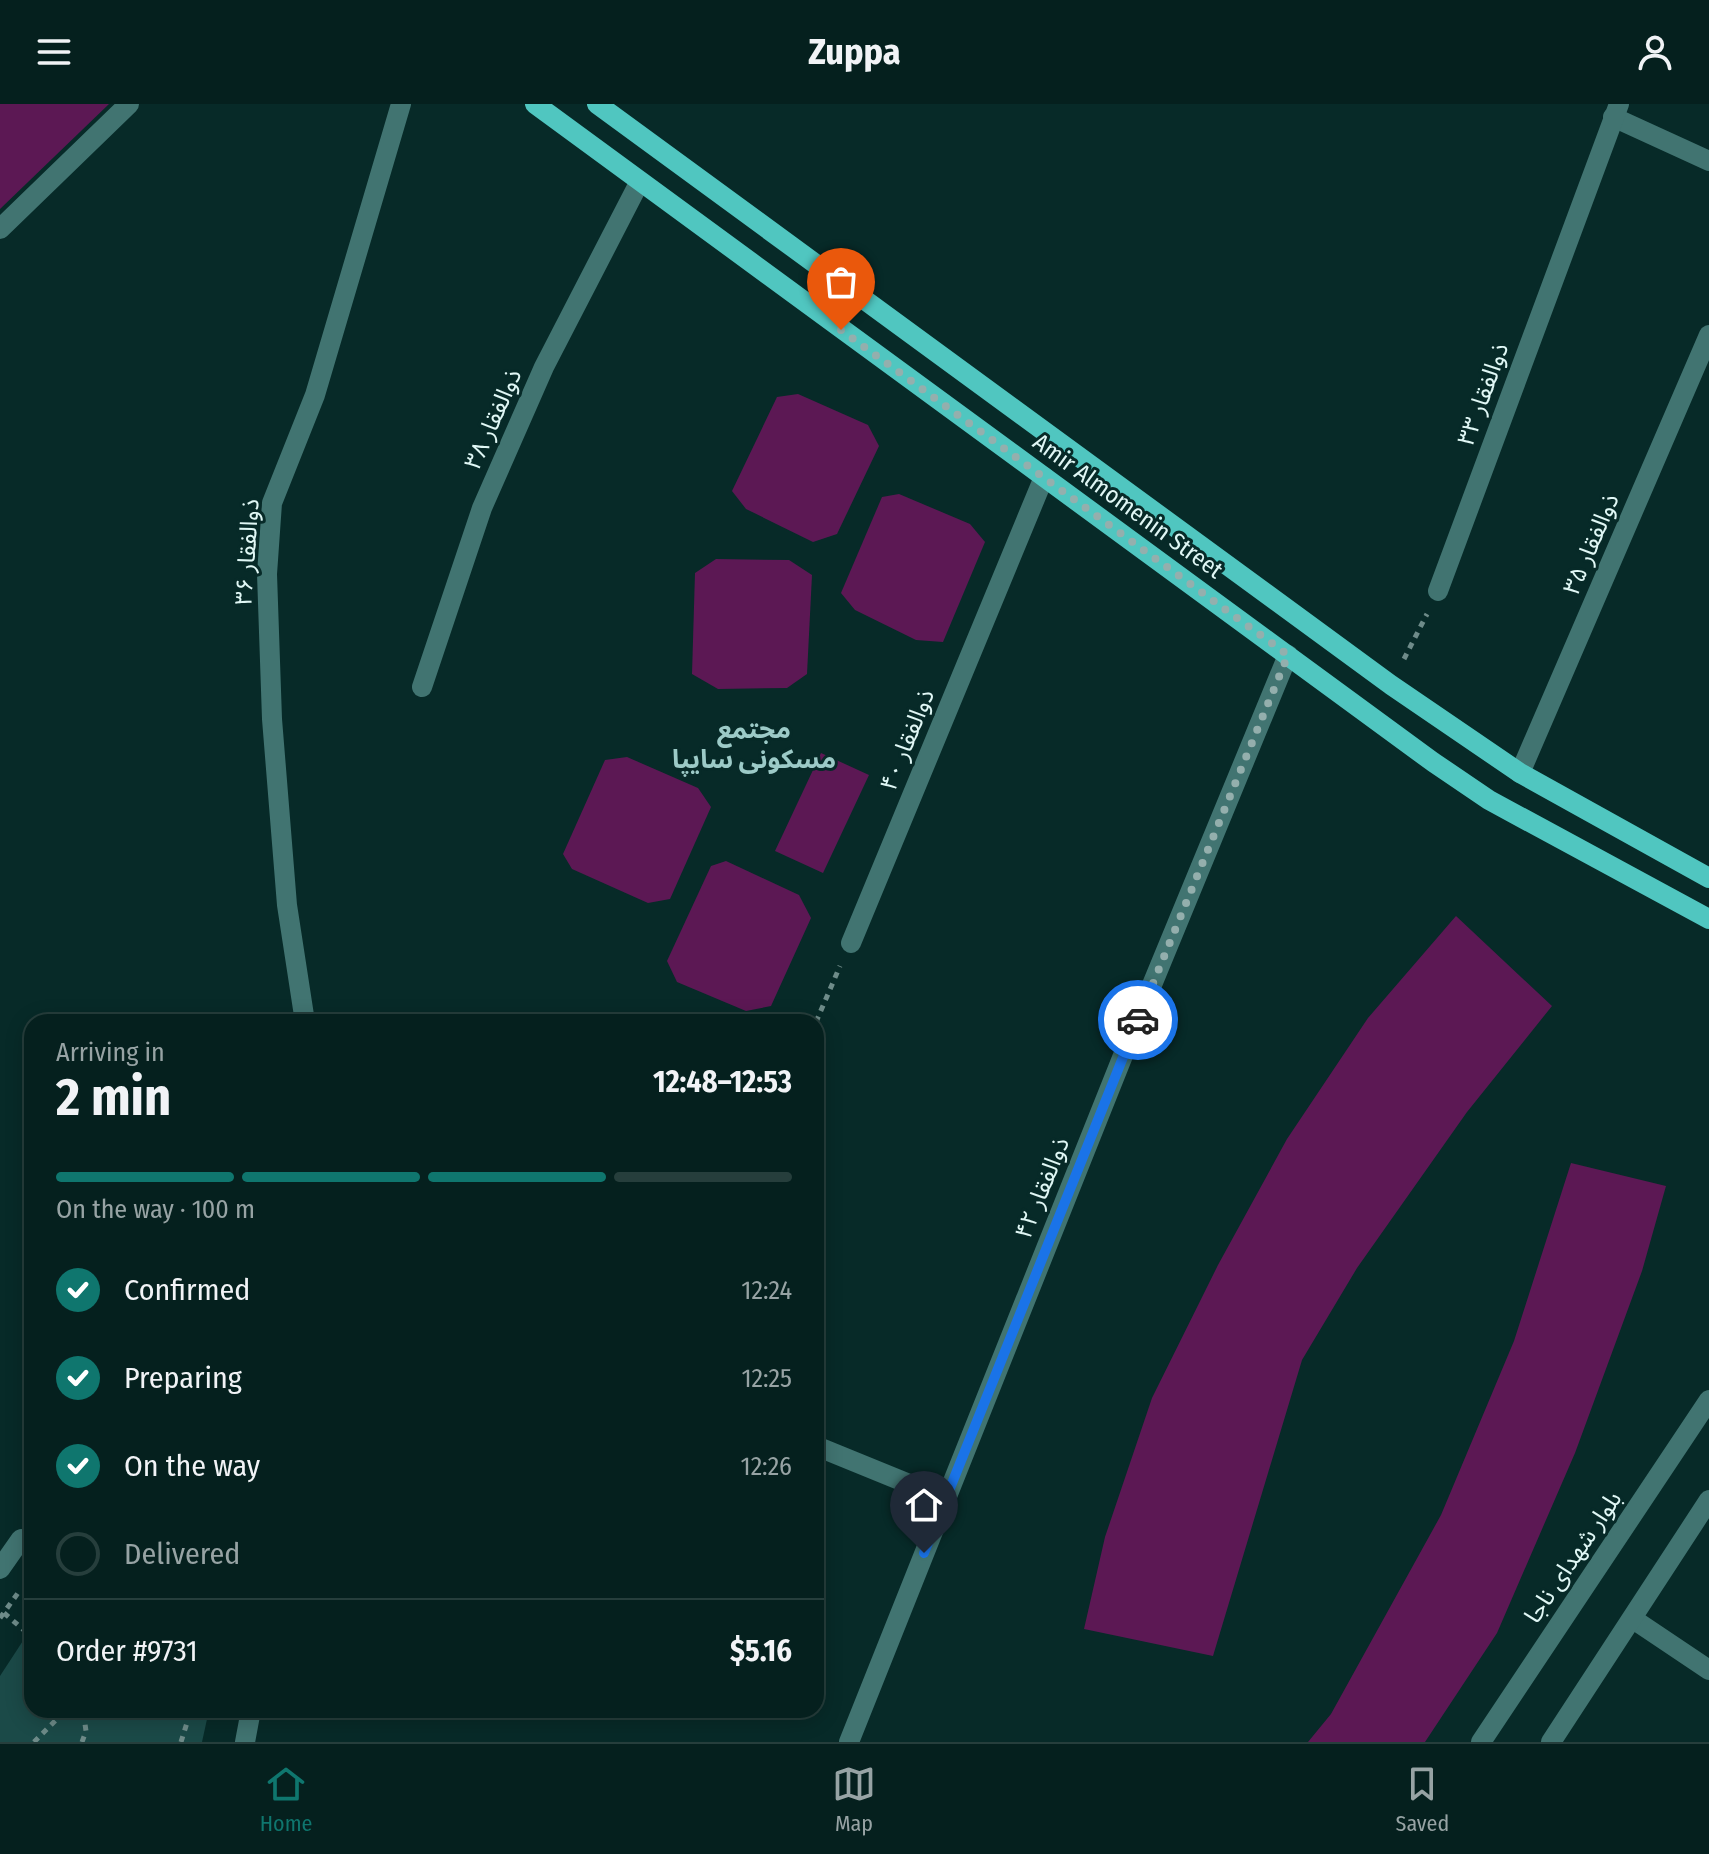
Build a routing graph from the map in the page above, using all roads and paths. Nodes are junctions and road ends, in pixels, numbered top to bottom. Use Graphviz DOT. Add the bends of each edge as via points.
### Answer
graph roads {
  1 [pos="129,104"];
  2 [pos="401,104"];
  3 [pos="535,104"];
  4 [pos="597,104"];
  5 [pos="1616,110"];
  6 [pos="1709,161"];
  7 [pos="639,183"];
  8 [pos="0,229"];
  9 [pos="1709,335"];
  10 [pos="1044,477"];
  11 [pos="1438,591"];
  12 [pos="1288,655"];
  13 [pos="1391,685"];
  14 [pos="422,687"];
  15 [pos="1520,773"];
  16 [pos="1709,878"];
  17 [pos="1709,919"];
  18 [pos="851,943"];
  19 [pos="304,1014"];
  20 [pos="820,1014"];
  21 [pos="1709,1400"];
  22 [pos="824,1449"];
  23 [pos="946,1499"];
  24 [pos="1709,1500"];
  25 [pos="21,1539"];
  26 [pos="0,1569"];
  27 [pos="4,1613"];
  28 [pos="1633,1619"];
  29 [pos="24,1630"];
  30 [pos="1709,1670"];
  31 [pos="58,1718"];
  32 [pos="84,1718"];
  33 [pos="188,1718"];
  34 [pos="250,1718"];
  35 [pos="34,1742"];
  36 [pos="82,1742"];
  37 [pos="181,1742"];
  38 [pos="245,1742"];
  39 [pos="849,1742"];
  40 [pos="1481,1742"];
  41 [pos="1551,1742"];
  1 -- 8 [label="street"];
  2 -- 19 [label="street, ذوالفقار ۳۶" via="315,395 272,503 267,574 272,719 287,905"];
  3 -- 7 [label="main road, Amir Almomenin Street"];
  4 -- 13 [label="main road, Amir Almomenin Street"];
  5 -- 6 [label="street"];
  5 -- 11 [label="street, ذوالفقار ۳۳"];
  7 -- 10 [label="main road, Amir Almomenin Street"];
  7 -- 14 [label="street, ذوالفقار ۳۸" via="544,367 482,508"];
  9 -- 15 [label="street, ذوالفقار ۳۵"];
  10 -- 12 [label="main road, Amir Almomenin Street"];
  10 -- 18 [label="street, ذوالفقار ۴۰"];
  11 -- 13 [label="path"];
  12 -- 17 [label="main road, Amir Almomenin Street" via="1489,800"];
  12 -- 23 [label="street, ذوالفقار ۴۲"];
  13 -- 15 [label="main road, Amir Almomenin Street"];
  15 -- 16 [label="main road, Amir Almomenin Street"];
  18 -- 20 [label="path"];
  21 -- 40 [label="street, بلوار شهدای ناجا"];
  22 -- 23 [label="street"];
  23 -- 39 [label="street, ذوالفقار ۴۲"];
  24 -- 28 [label="street"];
  25 -- 26 [label="street"];
  27 -- 29 [label="path"];
  28 -- 30 [label="street"];
  28 -- 41 [label="street"];
  31 -- 35 [label="path"];
  32 -- 36 [label="path"];
  33 -- 37 [label="path"];
  34 -- 38 [label="street"];
}
